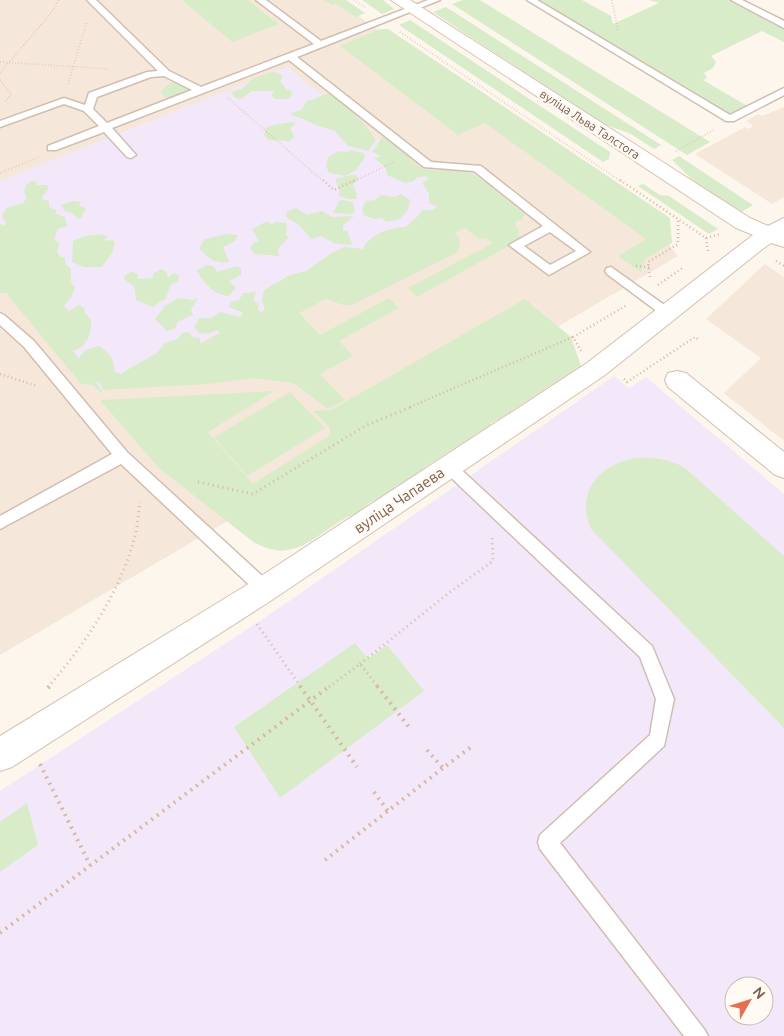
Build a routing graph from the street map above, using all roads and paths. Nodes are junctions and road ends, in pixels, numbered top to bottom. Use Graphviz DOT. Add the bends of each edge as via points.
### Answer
graph roads {
  1 [pos="59,0"];
  2 [pos="260,0"];
  3 [pos="436,0"];
  4 [pos="532,0"];
  5 [pos="735,0"];
  6 [pos="93,2"];
  7 [pos="406,5"];
  8 [pos="784,25"];
  9 [pos="395,28"];
  10 [pos="321,45"];
  11 [pos="291,57"];
  12 [pos="0,62"];
  13 [pos="11,62"];
  14 [pos="73,66"];
  15 [pos="110,69"];
  16 [pos="0,73"];
  17 [pos="166,73"];
  18 [pos="0,80"];
  19 [pos="200,90"];
  20 [pos="784,90"];
  21 [pos="224,94"];
  22 [pos="64,100"];
  23 [pos="88,109"];
  24 [pos="0,111"];
  25 [pos="0,124"];
  26 [pos="104,128"];
  27 [pos="719,128"];
  28 [pos="52,148"];
  29 [pos="676,151"];
  30 [pos="413,153"];
  31 [pos="130,155"];
  32 [pos="678,219"];
  33 [pos="552,226"];
  34 [pos="727,232"];
  35 [pos="779,233"];
  36 [pos="706,238"];
  37 [pos="700,257"];
  38 [pos="692,262"];
  39 [pos="611,272"];
  40 [pos="647,292"];
  41 [pos="666,312"];
  42 [pos="0,318"];
  43 [pos="573,337"];
  44 [pos="699,340"];
  45 [pos="582,354"];
  46 [pos="0,374"];
  47 [pos="622,378"];
  48 [pos="677,380"];
  49 [pos="42,388"];
  50 [pos="122,456"];
  51 [pos="449,467"];
  52 [pos="784,467"];
  53 [pos="198,482"];
  54 [pos="141,494"];
  55 [pos="0,523"];
  56 [pos="491,527"];
  57 [pos="265,589"];
  58 [pos="251,616"];
  59 [pos="360,664"];
  60 [pos="46,691"];
  61 [pos="310,700"];
  62 [pos="409,727"];
  63 [pos="471,747"];
  64 [pos="427,750"];
  65 [pos="0,755"];
  66 [pos="36,756"];
  67 [pos="357,767"];
  68 [pos="443,768"];
  69 [pos="374,792"];
  70 [pos="388,810"];
  71 [pos="326,860"];
  72 [pos="90,864"];
  73 [pos="0,933"];
  74 [pos="697,1036"];
  1 -- 13 [label="path"];
  2 -- 10 [label="lane"];
  3 -- 7 [label="lane"];
  4 -- 20 [label="lane" via="730,119"];
  5 -- 8 [label="lane"];
  6 -- 14 [label="path"];
  6 -- 17 [label="lane"];
  7 -- 10 [label="lane"];
  7 -- 35 [label="street, вуліца Льва Талстога" via="743,223"];
  9 -- 32 [label="path"];
  10 -- 11 [label="lane"];
  11 -- 19 [label="lane"];
  11 -- 30 [label="lane"];
  12 -- 13 [label="path"];
  13 -- 14 [label="path"];
  13 -- 16 [label="path"];
  14 -- 15 [label="path"];
  14 -- 22 [label="path"];
  17 -- 19 [label="lane"];
  17 -- 23 [label="lane" via="150,74 93,95"];
  18 -- 24 [label="path" via="11,94"];
  19 -- 26 [label="lane"];
  21 -- 30 [label="path" via="334,190"];
  22 -- 23 [label="lane"];
  22 -- 25 [label="lane"];
  23 -- 26 [label="lane"];
  26 -- 28 [label="lane"];
  26 -- 31 [label="lane"];
  27 -- 29 [label="path"];
  30 -- 33 [label="lane" via="428,165 477,168"];
  32 -- 36 [label="path"];
  32 -- 40 [label="path" via="678,244 648,262"];
  33 -- 33 [label="lane" via="584,252 549,271 516,245"];
  34 -- 36 [label="path"];
  35 -- 41 [label="street, вуліца Чапаева"];
  36 -- 37 [label="path" via="708,252"];
  38 -- 40 [label="path"];
  39 -- 40 [label="lane"];
  40 -- 41 [label="lane"];
  40 -- 43 [label="path"];
  41 -- 51 [label="street, вуліца Чапаева" via="596,369"];
  42 -- 50 [label="lane" via="29,344"];
  43 -- 45 [label="path"];
  43 -- 53 [label="path" via="365,426 253,494"];
  44 -- 47 [label="path" via="695,337 627,382"];
  46 -- 49 [label="path"];
  48 -- 52 [label="street"];
  50 -- 55 [label="lane"];
  50 -- 57 [label="lane"];
  51 -- 57 [label="street, вуліца Чапаева"];
  51 -- 74 [label="lane" via="646,652 665,699 658,740 547,842"];
  54 -- 60 [label="path" via="135,538 112,599 72,660"];
  56 -- 59 [label="path" via="493,561"];
  57 -- 65 [label="street, вуліца Чапаева"];
  58 -- 61 [label="path"];
  59 -- 61 [label="path"];
  59 -- 62 [label="path"];
  61 -- 67 [label="path"];
  61 -- 72 [label="path"];
  63 -- 68 [label="path"];
  64 -- 68 [label="path"];
  66 -- 72 [label="path"];
  68 -- 70 [label="path"];
  69 -- 70 [label="path"];
  70 -- 71 [label="path"];
  72 -- 73 [label="path"];
}
